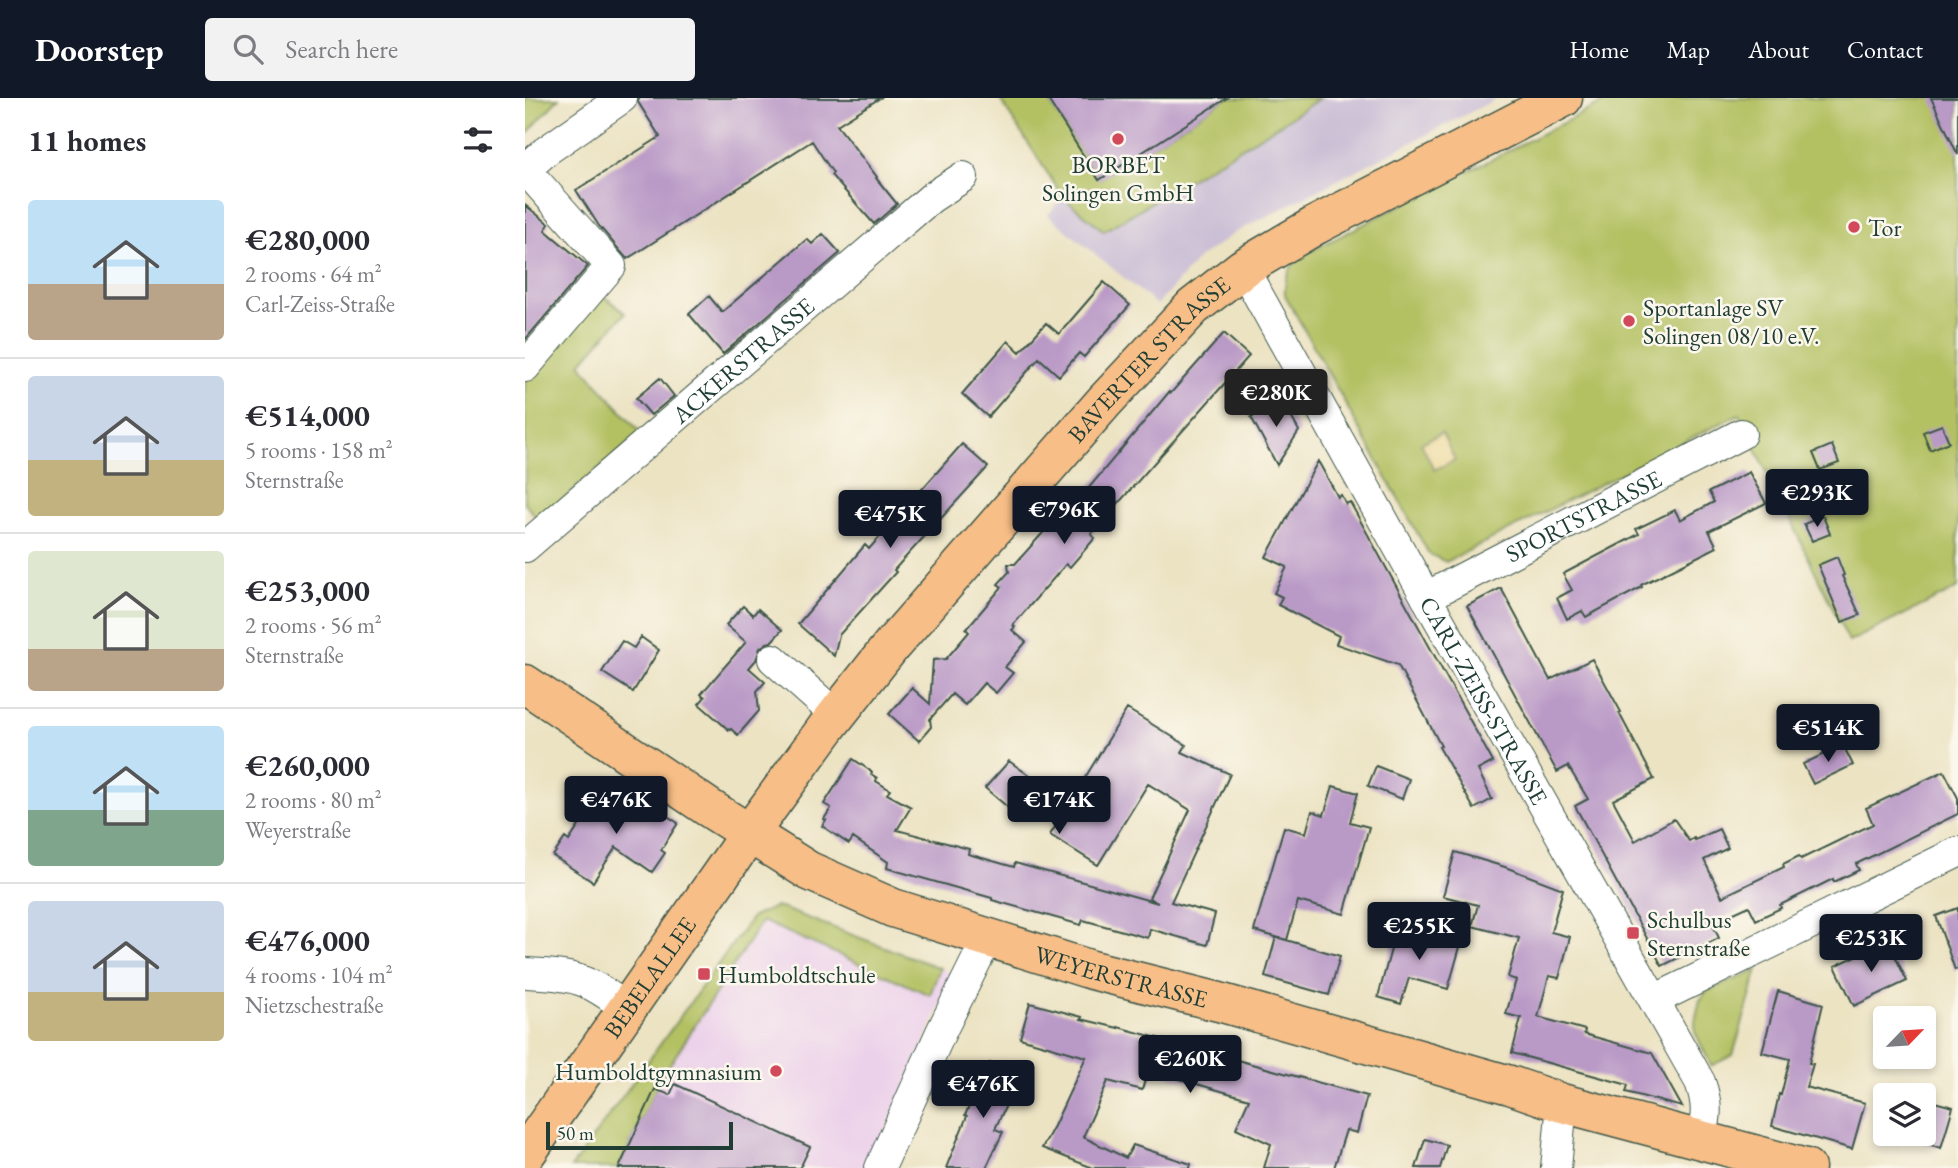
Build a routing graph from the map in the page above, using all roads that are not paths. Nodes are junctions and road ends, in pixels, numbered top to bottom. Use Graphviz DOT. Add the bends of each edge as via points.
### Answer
graph roads {
  1 [pos="622,98"];
  2 [pos="1563,98"];
  3 [pos="526,169"];
  4 [pos="963,177"];
  5 [pos="1243,268"];
  6 [pos="525,367"];
  7 [pos="1741,433"];
  8 [pos="525,547"];
  9 [pos="1426,597"];
  10 [pos="773,659"];
  11 [pos="525,684"];
  12 [pos="837,716"];
  13 [pos="749,834"];
  14 [pos="1958,852"];
  15 [pos="988,937"];
  16 [pos="525,974"];
  17 [pos="1654,1000"];
  18 [pos="627,1009"];
  19 [pos="1562,1102"];
  20 [pos="1701,1139"];
  21 [pos="525,1155"];
  22 [pos="880,1168"];
  23 [pos="1556,1168"];
  24 [pos="1806,1168"];
  1 -- 3 [label="street"];
  2 -- 5 [label="main road, BAVERTER STRASSE" via="1315,225"];
  3 -- 6 [label="street" via="611,266"];
  4 -- 8 [label="street, ACKERSTRASSE" via="931,198"];
  5 -- 9 [label="street, CARL-ZEISS-STRASSE"];
  5 -- 12 [label="main road, BAVERTER STRASSE" via="1193,307 1104,402 891,646"];
  7 -- 9 [label="street, SPORTSTRASSE"];
  9 -- 17 [label="street, CARL-ZEISS-STRASSE"];
  10 -- 12 [label="street"];
  11 -- 13 [label="main road, WEYERSTRASSE"];
  12 -- 13 [label="main road, BAVERTER STRASSE"];
  13 -- 15 [label="main road, WEYERSTRASSE" via="854,892"];
  13 -- 18 [label="main road, BEBELALLEE"];
  14 -- 17 [label="street"];
  15 -- 19 [label="main road, WEYERSTRASSE"];
  15 -- 22 [label="street"];
  16 -- 18 [label="street" via="577,978 603,990"];
  17 -- 20 [label="street, CARL-ZEISS-STRASSE" via="1700,1082 1707,1117"];
  18 -- 21 [label="main road, BEBELALLEE"];
  19 -- 20 [label="main road, WEYERSTRASSE"];
  19 -- 23 [label="street"];
  20 -- 24 [label="main road, WEYERSTRASSE"];
}
